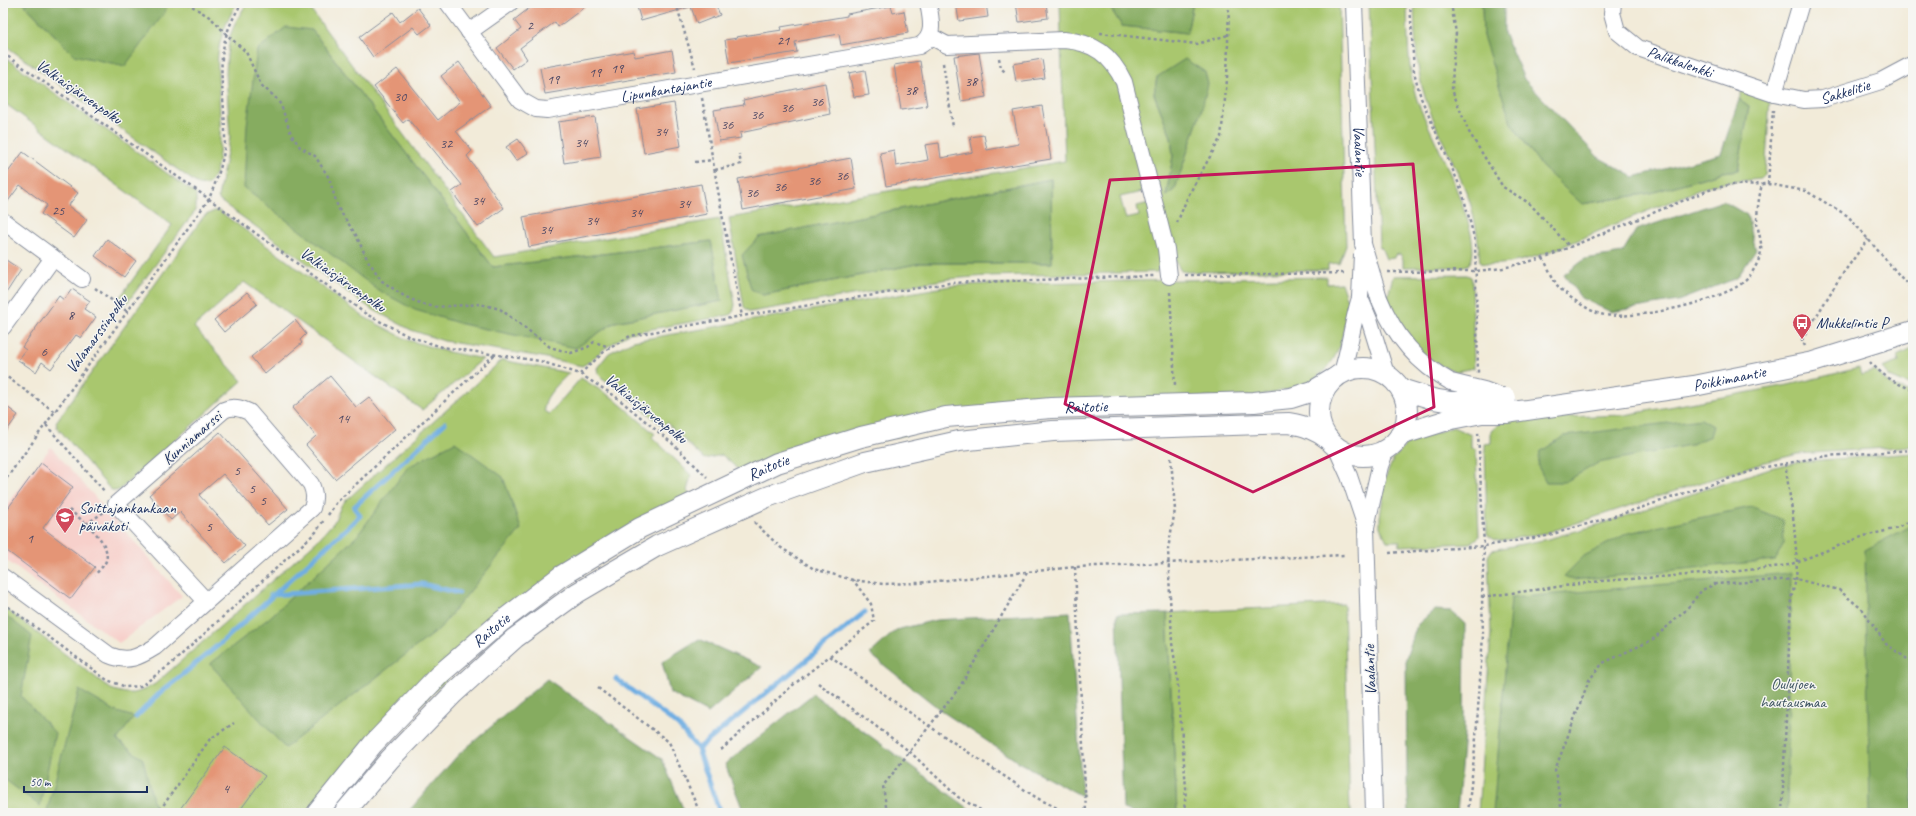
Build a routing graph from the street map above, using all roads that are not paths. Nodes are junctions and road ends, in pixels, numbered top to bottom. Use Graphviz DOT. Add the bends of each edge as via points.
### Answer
graph roads {
  1 [pos="448,3"];
  2 [pos="510,3"];
  3 [pos="928,3"];
  4 [pos="1354,3"];
  5 [pos="1613,3"];
  6 [pos="1801,3"];
  7 [pos="469,32"];
  8 [pos="930,36"];
  9 [pos="1913,64"];
  10 [pos="1774,94"];
  11 [pos="3,221"];
  12 [pos="1362,244"];
  13 [pos="53,258"];
  14 [pos="1169,276"];
  15 [pos="82,278"];
  16 [pos="1360,298"];
  17 [pos="3,327"];
  18 [pos="1912,332"];
  19 [pos="1386,374"];
  20 [pos="1338,376"];
  21 [pos="1401,389"];
  22 [pos="1506,405"];
  23 [pos="1451,410"];
  24 [pos="1400,435"];
  25 [pos="1332,443"];
  26 [pos="1386,449"];
  27 [pos="1366,527"];
  28 [pos="3,577"];
  29 [pos="206,601"];
  30 [pos="317,813"];
  31 [pos="344,813"];
  32 [pos="1374,813"];
  1 -- 7 [label="street, Lipunkantajantie"];
  2 -- 7 [label="street"];
  3 -- 8 [label="street" via="932,26"];
  4 -- 12 [label="street, Vaalantie"];
  5 -- 10 [label="street, Palikkalenkki" via="1612,13 1617,31 1638,48"];
  6 -- 10 [label="street"];
  7 -- 8 [label="street, Lipunkantajantie" via="514,94 526,105 547,110 919,46"];
  8 -- 14 [label="street" via="947,45 1078,41 1090,45 1110,60 1124,82 1166,249"];
  9 -- 10 [label="street, Sakkelitie" via="1881,81 1823,99 1804,100"];
  11 -- 13 [label="street"];
  12 -- 16 [label="street, Vaalantie, bridge"];
  12 -- 22 [label="street, bridge" via="1379,298 1400,340 1438,375 1452,382 1484,390"];
  13 -- 15 [label="street"];
  13 -- 17 [label="street"];
  16 -- 19 [label="street, Vaalantie"];
  16 -- 20 [label="street, Vaalantie" via="1353,319 1348,355"];
  18 -- 22 [label="main road, Poikkimaantie" via="1813,362 1694,386 1542,407"];
  19 -- 20 [label="main road" via="1364,367 1353,368"];
  19 -- 21 [label="main road"];
  20 -- 25 [label="main road" via="1326,388 1318,409 1322,430"];
  20 -- 30 [label="main road, Raitotie" via="1313,391 1291,398 1254,402 1051,408 946,417 861,437 777,463 640,528 543,589 439,675 373,744"];
  21 -- 23 [label="main road, Poikkimaantie" via="1433,399"];
  21 -- 24 [label="main road" via="1407,412 1405,426"];
  22 -- 23 [label="main road, Poikkimaantie, bridge" via="1476,402"];
  23 -- 24 [label="main road, Poikkimaantie"];
  24 -- 26 [label="main road"];
  25 -- 26 [label="main road" via="1350,454 1366,456"];
  25 -- 27 [label="street, Vaalantie" via="1349,476"];
  25 -- 31 [label="main road, Raitotie" via="1318,431 1289,423 1045,432 959,441 865,462 767,497 657,546 577,593 515,638 448,699 390,759"];
  26 -- 27 [label="street, Vaalantie"];
  27 -- 32 [label="street, Vaalantie"];
  28 -- 29 [label="street, Kunniamarssi" via="118,659 129,660 139,657 155,647"];
  29 -- 29 [label="street, Kunniamarssi" via="312,508 315,501 311,484 248,412 240,408 230,407 224,410 116,504"];
}
